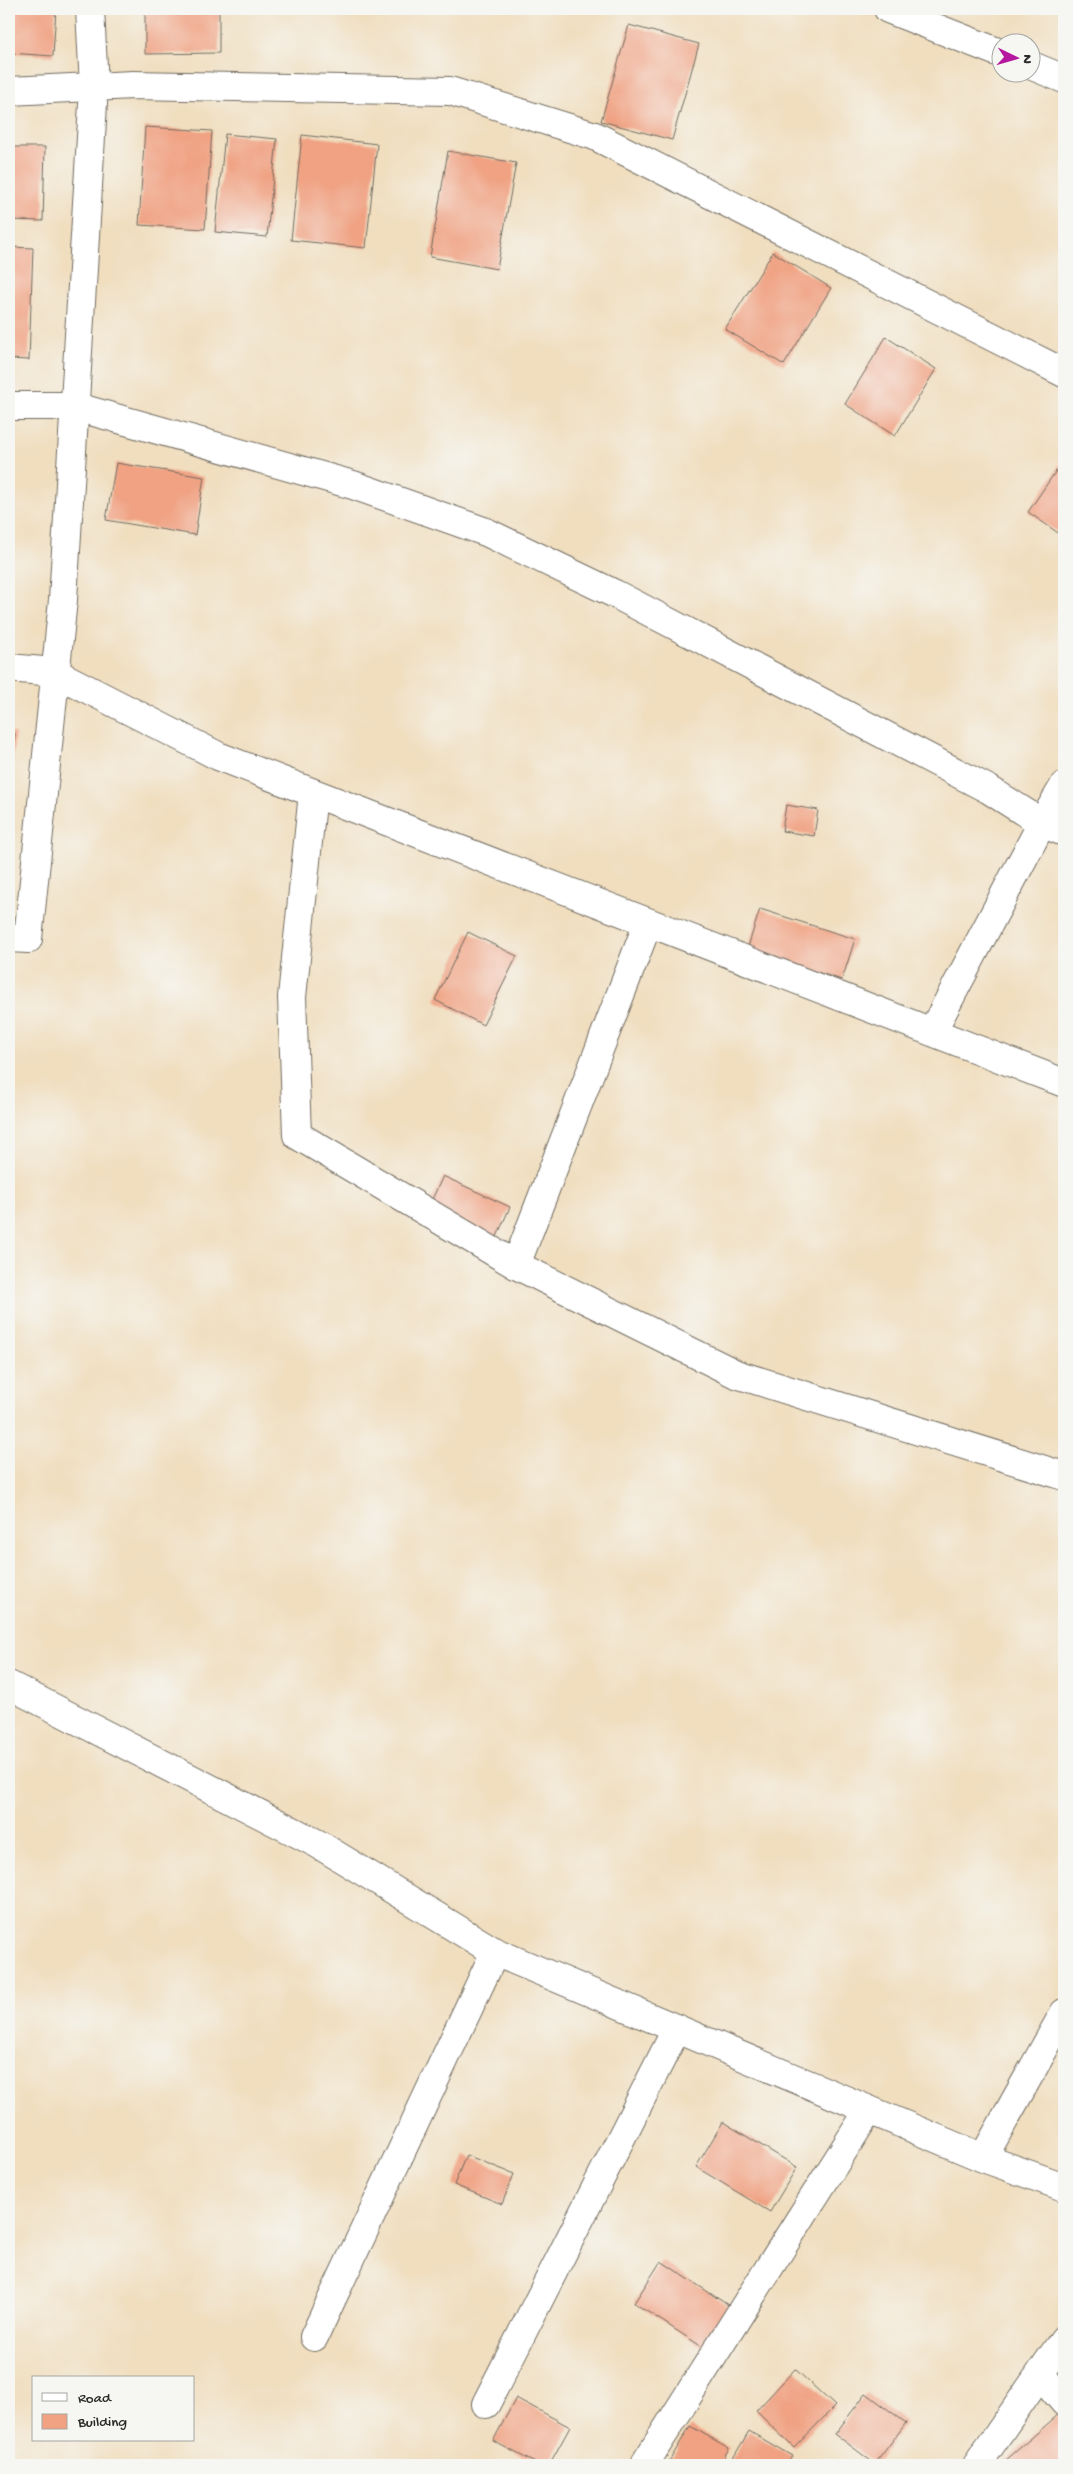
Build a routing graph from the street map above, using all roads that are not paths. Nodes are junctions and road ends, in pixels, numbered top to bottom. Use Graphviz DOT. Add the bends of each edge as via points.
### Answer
graph roads {
  1 [pos="90,9"];
  2 [pos="888,9"];
  3 [pos="990,50"];
  4 [pos="1040,70"];
  5 [pos="1064,79"];
  6 [pos="94,87"];
  7 [pos="9,91"];
  8 [pos="1064,373"];
  9 [pos="9,406"];
  10 [pos="73,406"];
  11 [pos="9,668"];
  12 [pos="54,672"];
  13 [pos="1064,786"];
  14 [pos="313,793"];
  15 [pos="1053,828"];
  16 [pos="648,922"];
  17 [pos="9,938"];
  18 [pos="932,1032"];
  19 [pos="1064,1084"];
  20 [pos="516,1265"];
  21 [pos="1064,1476"];
  22 [pos="9,1685"];
  23 [pos="495,1952"];
  24 [pos="1064,2013"];
  25 [pos="676,2028"];
  26 [pos="869,2110"];
  27 [pos="983,2158"];
  28 [pos="1064,2186"];
  29 [pos="314,2337"];
  30 [pos="1064,2339"];
  31 [pos="1041,2375"];
  32 [pos="1064,2402"];
  33 [pos="486,2404"];
  34 [pos="644,2465"];
  35 [pos="978,2465"];
  1 -- 6 [label="street"];
  2 -- 3 [label="street"];
  4 -- 5 [label="street"];
  6 -- 7 [label="street"];
  6 -- 8 [label="street" via="143,85 450,91 594,136"];
  6 -- 10 [label="street"];
  9 -- 10 [label="street"];
  10 -- 12 [label="street" via="63,600"];
  10 -- 15 [label="street" via="353,485 486,532 615,594 988,789"];
  11 -- 12 [label="street"];
  12 -- 14 [label="street" via="218,756"];
  12 -- 17 [label="street" via="28,939"];
  13 -- 15 [label="street"];
  14 -- 16 [label="street"];
  14 -- 20 [label="street" via="292,997 297,1135"];
  15 -- 18 [label="street"];
  16 -- 18 [label="street"];
  16 -- 20 [label="street"];
  18 -- 19 [label="street"];
  20 -- 21 [label="street" via="736,1374"];
  22 -- 23 [label="street" via="318,1844"];
  23 -- 25 [label="street"];
  23 -- 29 [label="street"];
  24 -- 27 [label="street"];
  25 -- 26 [label="street"];
  25 -- 33 [label="street"];
  26 -- 27 [label="street"];
  26 -- 34 [label="street"];
  27 -- 28 [label="street"];
  30 -- 31 [label="street"];
  31 -- 32 [label="street"];
  31 -- 35 [label="street"];
}
